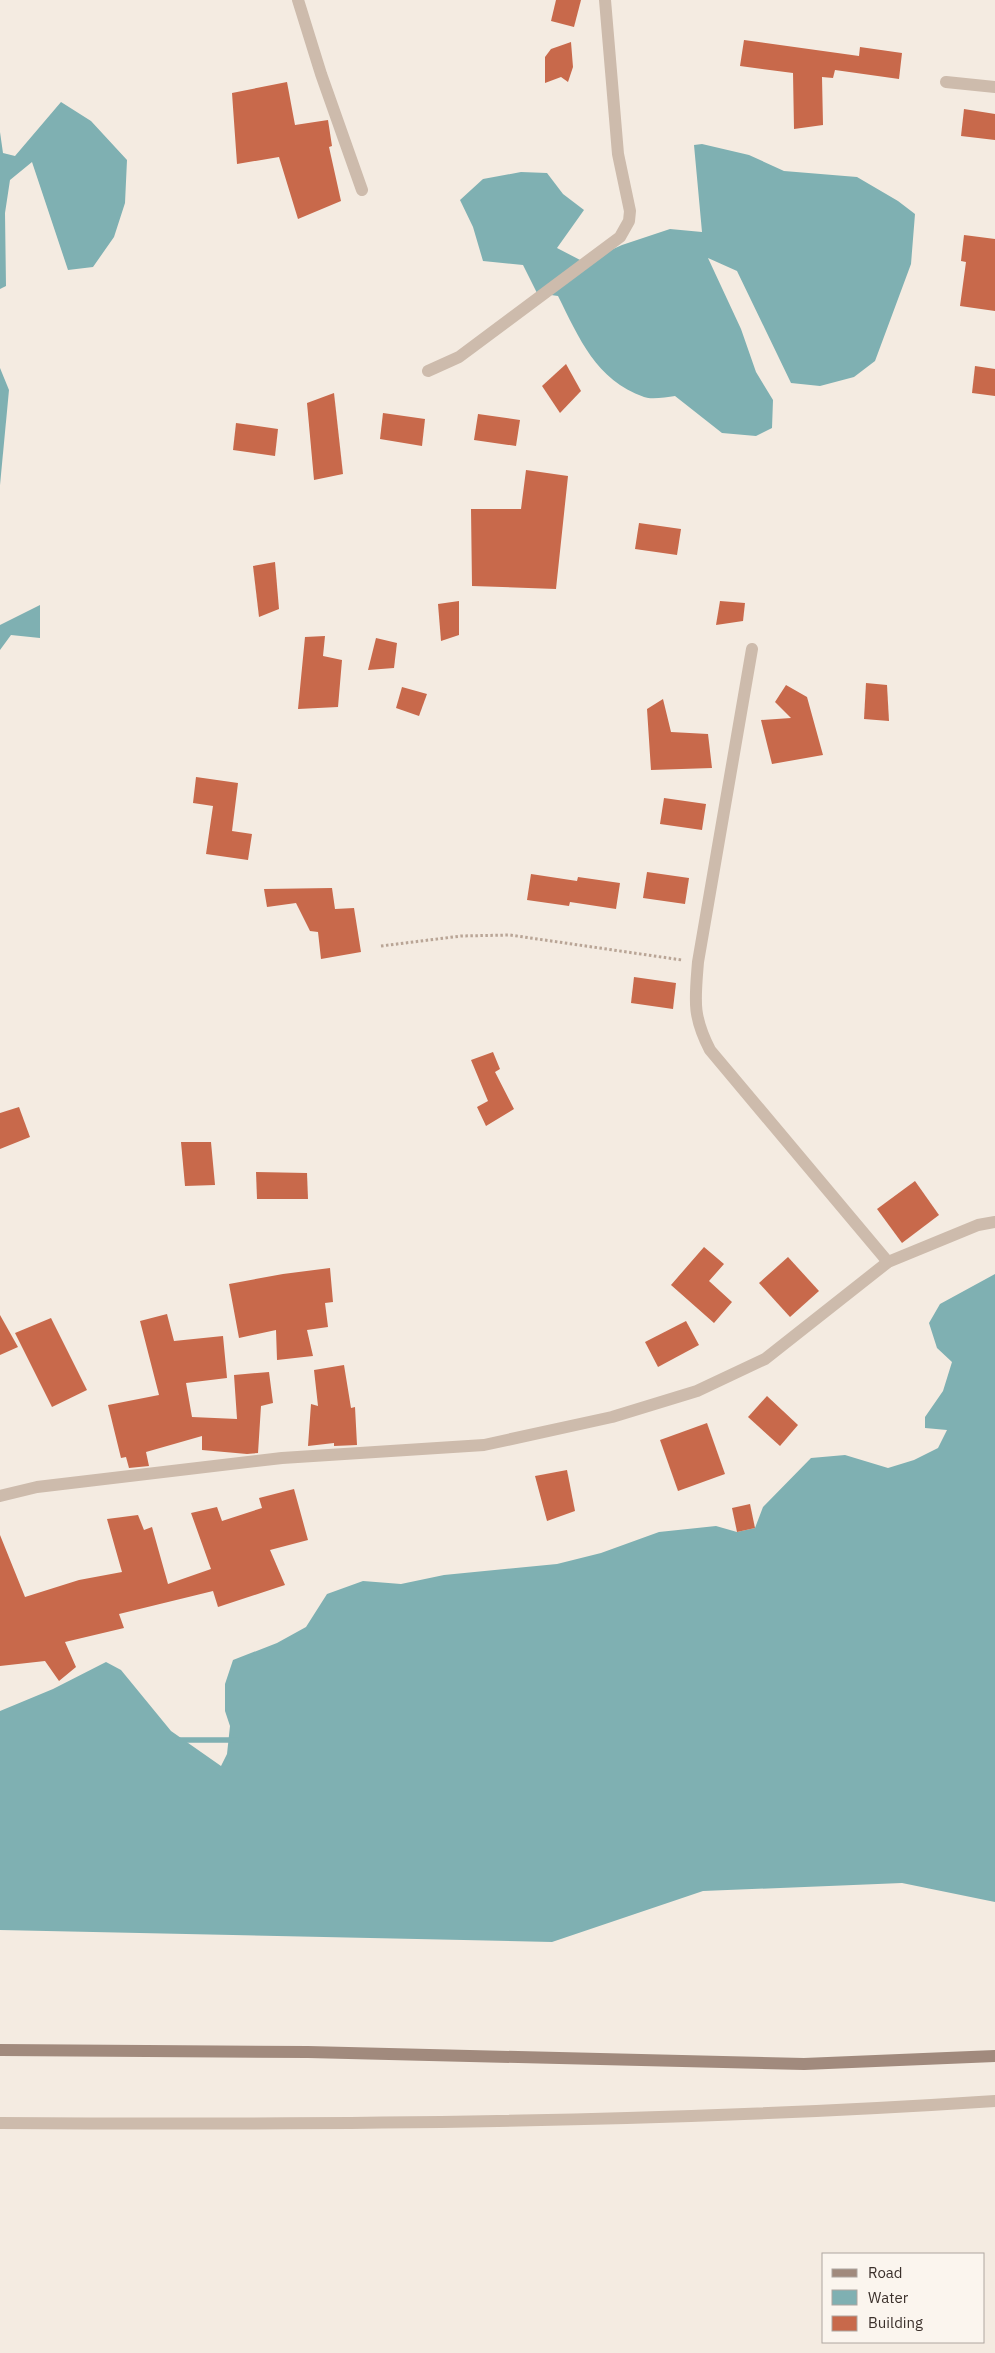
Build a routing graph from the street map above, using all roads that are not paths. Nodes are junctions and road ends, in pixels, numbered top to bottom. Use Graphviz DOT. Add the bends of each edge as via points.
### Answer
graph roads {
  1 [pos="298,0"];
  2 [pos="605,0"];
  3 [pos="946,82"];
  4 [pos="995,87"];
  5 [pos="362,190"];
  6 [pos="428,371"];
  7 [pos="752,649"];
  8 [pos="995,1222"];
  9 [pos="888,1262"];
  10 [pos="0,1496"];
  11 [pos="0,2050"];
  12 [pos="995,2056"];
  13 [pos="995,2101"];
  14 [pos="0,2124"];
  1 -- 5 [label="street"];
  2 -- 6 [label="street" via="618,154 630,211 629,221 620,237 603,250 459,357"];
  3 -- 4 [label="street"];
  7 -- 9 [label="street" via="698,962 694,1003 699,1029 710,1050"];
  8 -- 9 [label="street" via="978,1225"];
  9 -- 10 [label="street" via="765,1359 697,1391 612,1417 484,1445 282,1458 37,1486"];
  11 -- 12 [label="street" via="308,2052 804,2064"];
  13 -- 14 [label="street" via="537,2122"];
}
